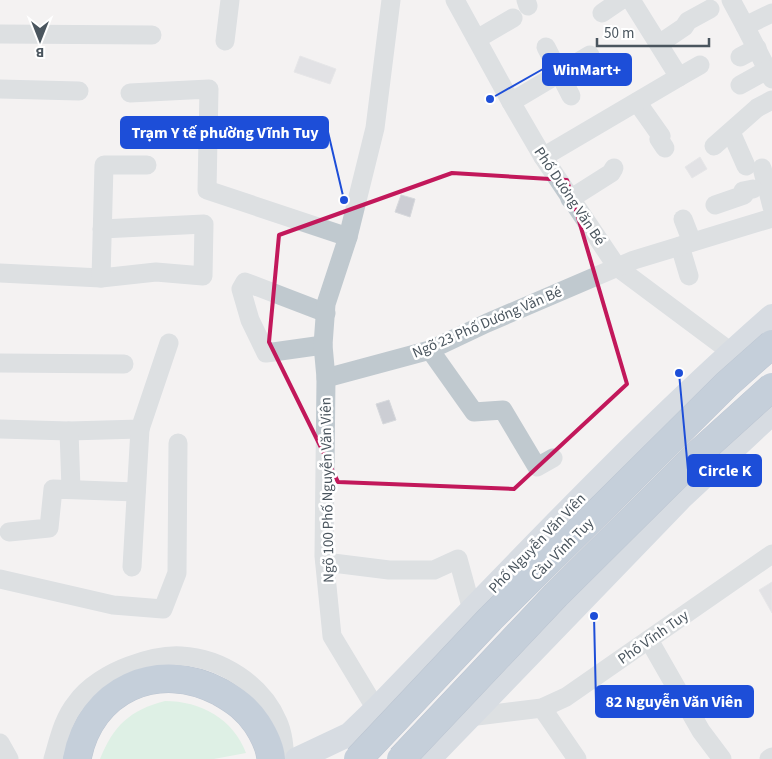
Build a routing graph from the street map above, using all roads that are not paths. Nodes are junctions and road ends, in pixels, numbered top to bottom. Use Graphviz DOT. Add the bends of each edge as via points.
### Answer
graph roads {
  1 [pos="230,0"];
  2 [pos="391,0"];
  3 [pos="621,0"];
  4 [pos="631,0"];
  5 [pos="731,0"];
  6 [pos="463,3"];
  7 [pos="710,9"];
  8 [pos="602,12"];
  9 [pos="772,13"];
  10 [pos="513,18"];
  11 [pos="745,26"];
  12 [pos="0,34"];
  13 [pos="152,35"];
  14 [pos="477,39"];
  15 [pos="225,40"];
  16 [pos="659,44"];
  17 [pos="546,47"];
  18 [pos="757,48"];
  19 [pos="590,54"];
  20 [pos="740,57"];
  21 [pos="700,65"];
  22 [pos="559,74"];
  23 [pos="770,75"];
  24 [pos="679,77"];
  25 [pos="740,85"];
  26 [pos="0,89"];
  27 [pos="79,90"];
  28 [pos="130,93"];
  29 [pos="571,96"];
  30 [pos="772,100"];
  31 [pos="511,102"];
  32 [pos="637,102"];
  33 [pos="731,132"];
  34 [pos="714,146"];
  35 [pos="664,148"];
  36 [pos="543,157"];
  37 [pos="147,165"];
  38 [pos="614,168"];
  39 [pos="762,193"];
  40 [pos="570,199"];
  41 [pos="715,205"];
  42 [pos="772,218"];
  43 [pos="683,219"];
  44 [pos="102,229"];
  45 [pos="348,237"];
  46 [pos="686,244"];
  47 [pos="617,267"];
  48 [pos="0,273"];
  49 [pos="689,276"];
  50 [pos="101,278"];
  51 [pos="326,313"];
  52 [pos="772,316"];
  53 [pos="169,343"];
  54 [pos="772,344"];
  55 [pos="323,345"];
  56 [pos="430,350"];
  57 [pos="732,352"];
  58 [pos="0,363"];
  59 [pos="124,364"];
  60 [pos="326,378"];
  61 [pos="772,387"];
  62 [pos="772,413"];
  63 [pos="0,429"];
  64 [pos="140,429"];
  65 [pos="69,431"];
  66 [pos="178,443"];
  67 [pos="553,458"];
  68 [pos="594,484"];
  69 [pos="71,489"];
  70 [pos="136,492"];
  71 [pos="548,531"];
  72 [pos="9,532"];
  73 [pos="649,532"];
  74 [pos="772,554"];
  75 [pos="325,562"];
  76 [pos="132,567"];
  77 [pos="605,577"];
  78 [pos="0,579"];
  79 [pos="472,610"];
  80 [pos="648,640"];
  81 [pos="542,708"];
  82 [pos="376,710"];
  83 [pos="469,717"];
  84 [pos="0,744"];
  85 [pos="354,746"];
  86 [pos="9,759"];
  87 [pos="53,759"];
  88 [pos="77,759"];
  89 [pos="272,759"];
  90 [pos="286,759"];
  91 [pos="297,759"];
  92 [pos="328,759"];
  93 [pos="401,759"];
  94 [pos="429,759"];
  95 [pos="577,759"];
  96 [pos="722,759"];
  1 -- 15 [label="street"];
  2 -- 45 [label="street, Ngõ 100 Phố Nguyễn Văn Viên" via="375,128"];
  3 -- 8 [label="street"];
  4 -- 16 [label="street"];
  5 -- 11 [label="street"];
  6 -- 14 [label="street, Phố Dương Văn Bé"];
  7 -- 16 [label="street" via="688,20 684,27"];
  9 -- 11 [label="street"];
  10 -- 14 [label="street"];
  11 -- 18 [label="street"];
  12 -- 13 [label="street"];
  14 -- 31 [label="street, Phố Dương Văn Bé"];
  16 -- 24 [label="street"];
  17 -- 22 [label="street"];
  18 -- 20 [label="street"];
  18 -- 23 [label="street"];
  19 -- 22 [label="street"];
  21 -- 24 [label="street"];
  22 -- 29 [label="street"];
  22 -- 31 [label="street"];
  23 -- 25 [label="street"];
  24 -- 32 [label="street"];
  26 -- 27 [label="street"];
  28 -- 45 [label="street" via="209,89 207,190"];
  30 -- 33 [label="street" via="757,108"];
  31 -- 36 [label="street, Phố Dương Văn Bé"];
  32 -- 35 [label="street" via="661,136 659,139"];
  32 -- 36 [label="street"];
  33 -- 34 [label="street"];
  33 -- 39 [label="street" via="754,167"];
  36 -- 40 [label="street, Phố Dương Văn Bé"];
  37 -- 44 [label="street" via="104,165"];
  38 -- 40 [label="street" via="612,173"];
  39 -- 41 [label="street" via="743,191 744,195"];
  40 -- 47 [label="street, Phố Dương Văn Bé"];
  42 -- 46 [label="street, Ngõ 23 Phố Dương Văn Bé" via="750,231"];
  43 -- 46 [label="street"];
  44 -- 50 [label="street"];
  44 -- 50 [label="street" via="204,224 203,276 156,272"];
  45 -- 51 [label="street, Ngõ 100 Phố Nguyễn Văn Viên" via="326,304"];
  46 -- 47 [label="street, Ngõ 23 Phố Dương Văn Bé"];
  46 -- 49 [label="street"];
  47 -- 56 [label="street, Ngõ 23 Phố Dương Văn Bé"];
  47 -- 57 [label="street, Phố Dương Văn Bé"];
  48 -- 50 [label="street"];
  51 -- 55 [label="street, Ngõ 100 Phố Nguyễn Văn Viên"];
  51 -- 55 [label="street" via="245,282 241,289 250,320 266,353"];
  52 -- 57 [label="main road, Phố Nguyễn Văn Viên"];
  53 -- 64 [label="street"];
  54 -- 85 [label="highway, Cầu Vĩnh Tuy, bridge" via="727,384 490,620"];
  55 -- 60 [label="street, Ngõ 100 Phố Nguyễn Văn Viên"];
  56 -- 60 [label="street, Ngõ 23 Phố Dương Văn Bé"];
  56 -- 67 [label="street" via="474,412 503,410 537,467"];
  57 -- 68 [label="main road, Phố Nguyễn Văn Viên"];
  58 -- 59 [label="street"];
  60 -- 75 [label="street, Ngõ 100 Phố Nguyễn Văn Viên"];
  61 -- 93 [label="highway, Cầu Vĩnh Tuy, bridge" via="699,453 556,596"];
  62 -- 73 [label="main road"];
  63 -- 65 [label="street"];
  64 -- 65 [label="street"];
  64 -- 70 [label="street"];
  65 -- 69 [label="street"];
  66 -- 78 [label="street" via="177,574 163,609 113,606"];
  68 -- 71 [label="main road, Phố Nguyễn Văn Viên"];
  68 -- 73 [label="main road" via="593,496 597,507 613,524 629,535 638,537"];
  69 -- 70 [label="street"];
  69 -- 72 [label="street" via="53,489 49,528"];
  70 -- 76 [label="street"];
  71 -- 77 [label="main road" via="559,529 568,532 587,546 602,564"];
  71 -- 79 [label="main road, Phố Nguyễn Văn Viên"];
  73 -- 77 [label="main road"];
  74 -- 80 [label="street, Phố Vĩnh Tuy"];
  75 -- 79 [label="street" via="389,570 434,570 458,559"];
  75 -- 82 [label="street, Ngõ 100 Phố Nguyễn Văn Viên" via="332,636"];
  77 -- 83 [label="main road"];
  79 -- 82 [label="main road, Phố Nguyễn Văn Viên"];
  80 -- 81 [label="street, Phố Vĩnh Tuy" via="566,697"];
  80 -- 96 [label="street" via="701,731"];
  81 -- 83 [label="street, Phố Vĩnh Tuy"];
  81 -- 95 [label="street"];
  82 -- 85 [label="main road, Phố Nguyễn Văn Viên"];
  83 -- 94 [label="main road"];
  84 -- 86 [label="street"];
  85 -- 91 [label="main road, Phố Nguyễn Văn Viên"];
  85 -- 92 [label="main road"];
  87 -- 90 [label="street" via="67,715 95,684 117,670 139,662 181,656 217,664 248,682 278,722"];
  88 -- 89 [label="highway" via="88,725 113,696 139,683 164,678 210,687 239,702 264,736"];
}
